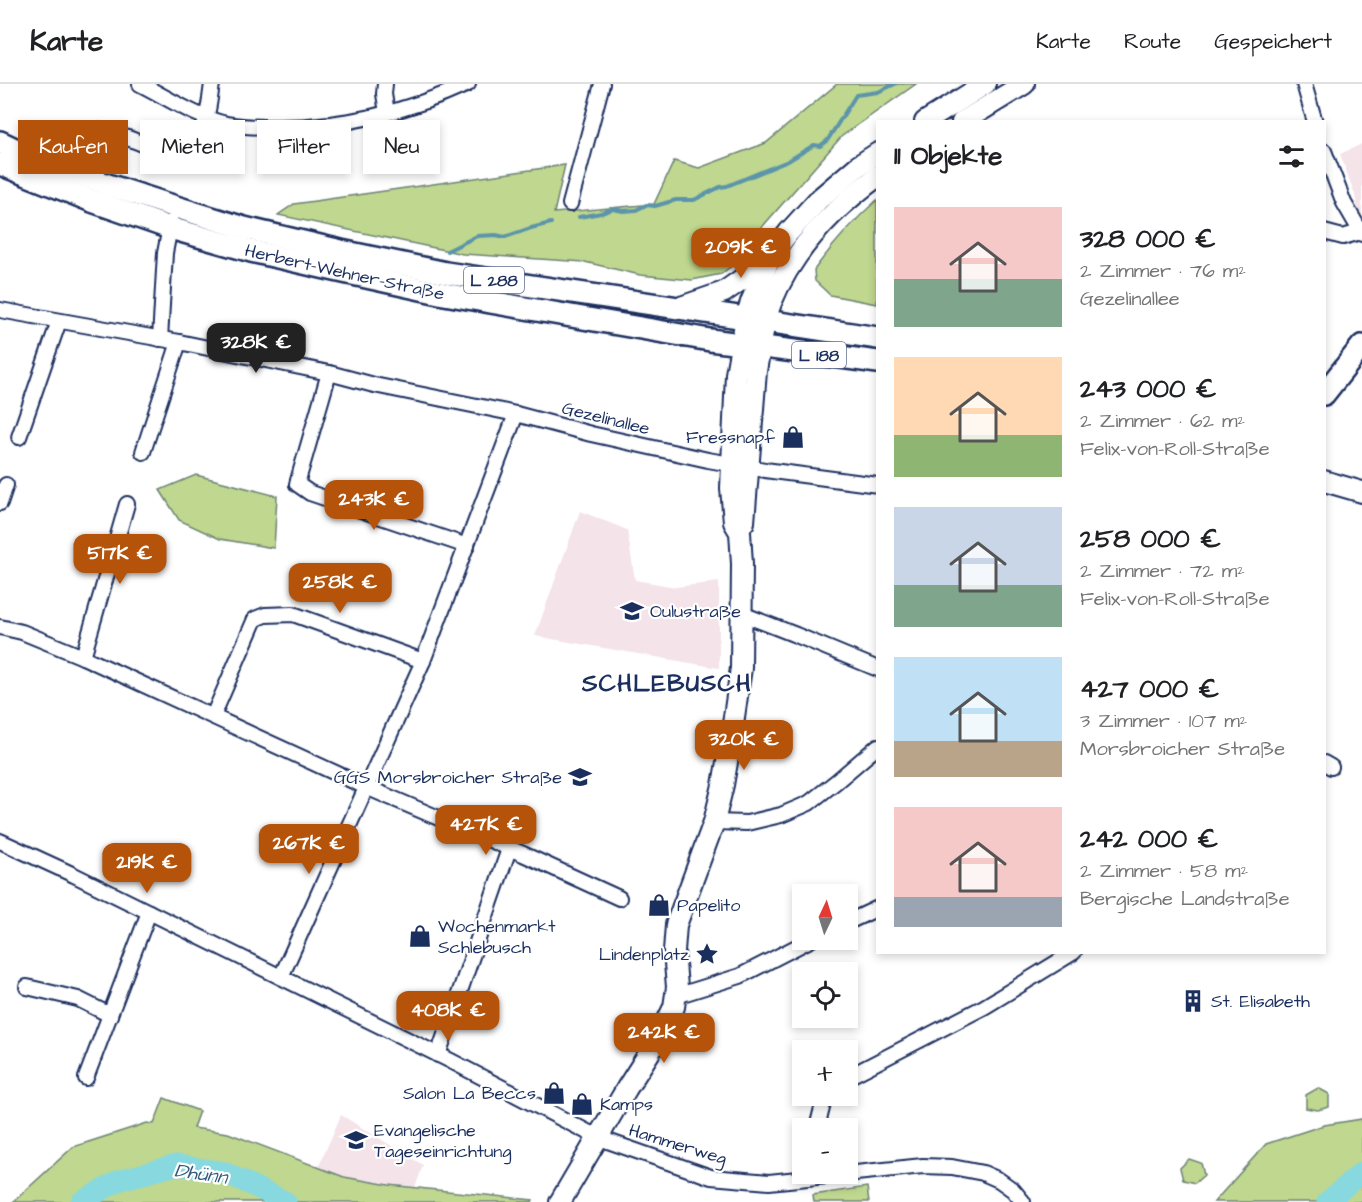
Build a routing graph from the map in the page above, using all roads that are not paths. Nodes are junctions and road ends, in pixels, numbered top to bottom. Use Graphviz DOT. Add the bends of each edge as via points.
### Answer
graph roads {
  1 [pos="140,84"];
  2 [pos="212,84"];
  3 [pos="385,84"];
  4 [pos="468,84"];
  5 [pos="602,84"];
  6 [pos="985,84"];
  7 [pos="1024,84"];
  8 [pos="1304,84"];
  9 [pos="387,113"];
  10 [pos="207,118"];
  11 [pos="928,120"];
  12 [pos="965,120"];
  13 [pos="1314,120"];
  14 [pos="0,142"];
  15 [pos="876,154"];
  16 [pos="1326,156"];
  17 [pos="0,164"];
  18 [pos="876,178"];
  19 [pos="70,182"];
  20 [pos="570,204"];
  21 [pos="173,218"];
  22 [pos="1326,233"];
  23 [pos="1361,233"];
  24 [pos="772,254"];
  25 [pos="678,308"];
  26 [pos="0,310"];
  27 [pos="756,320"];
  28 [pos="59,321"];
  29 [pos="876,338"];
  30 [pos="160,339"];
  31 [pos="179,342"];
  32 [pos="750,346"];
  33 [pos="1362,346"];
  34 [pos="876,362"];
  35 [pos="329,373"];
  36 [pos="1326,391"];
  37 [pos="516,414"];
  38 [pos="20,437"];
  39 [pos="143,452"];
  40 [pos="740,466"];
  41 [pos="1326,483"];
  42 [pos="6,485"];
  43 [pos="876,485"];
  44 [pos="1362,493"];
  45 [pos="0,503"];
  46 [pos="127,504"];
  47 [pos="467,546"];
  48 [pos="742,614"];
  49 [pos="0,627"];
  50 [pos="83,657"];
  51 [pos="423,661"];
  52 [pos="876,668"];
  53 [pos="213,716"];
  54 [pos="876,748"];
  55 [pos="366,787"];
  56 [pos="714,822"];
  57 [pos="0,840"];
  58 [pos="509,849"];
  59 [pos="619,898"];
  60 [pos="876,909"];
  61 [pos="149,912"];
  62 [pos="858,917"];
  63 [pos="792,949"];
  64 [pos="1071,954"];
  65 [pos="281,977"];
  66 [pos="27,987"];
  67 [pos="676,996"];
  68 [pos="110,1016"];
  69 [pos="438,1054"];
  70 [pos="858,1072"];
  71 [pos="86,1078"];
  72 [pos="599,1137"];
  73 [pos="858,1171"];
  74 [pos="792,1178"];
  75 [pos="560,1202"];
  76 [pos="1023,1202"];
  1 -- 10 [label="street"];
  2 -- 10 [label="street"];
  3 -- 9 [label="street"];
  4 -- 9 [label="street"];
  5 -- 20 [label="street"];
  6 -- 11 [label="main road"];
  7 -- 12 [label="main road"];
  8 -- 13 [label="street"];
  9 -- 10 [label="street" via="297,128 250,127"];
  10 -- 19 [label="street" via="200,138 177,154 109,132 93,133 86,140"];
  14 -- 19 [label="main road, Herbert-Wehner-Straße / L 288"];
  15 -- 24 [label="main road" via="818,200"];
  16 -- 23 [label="street" via="1344,203"];
  17 -- 19 [label="main road, Herbert-Wehner-Straße / L 288"];
  18 -- 27 [label="main road" via="816,232 794,260 771,305"];
  19 -- 21 [label="main road, Herbert-Wehner-Straße / L 288"];
  21 -- 25 [label="main road, Herbert-Wehner-Straße / L 288" via="244,228 446,273"];
  21 -- 30 [label="street" via="165,253"];
  21 -- 32 [label="main road, Herbert-Wehner-Straße / L 288" via="251,251 444,294"];
  22 -- 23 [label="street" via="1343,237"];
  24 -- 25 [label="main road" via="724,292"];
  24 -- 27 [label="main road" via="751,302"];
  25 -- 27 [label="main road, Herbert-Wehner-Straße / L 288"];
  26 -- 28 [label="street, Gezelinallee"];
  27 -- 29 [label="main road, Herbert-Wehner-Straße / L 188"];
  27 -- 32 [label="main road"];
  28 -- 30 [label="street, Gezelinallee"];
  28 -- 38 [label="street"];
  30 -- 31 [label="street, Gezelinallee"];
  31 -- 35 [label="street, Gezelinallee"];
  31 -- 39 [label="street"];
  32 -- 34 [label="main road, Herbert-Wehner-Straße / L 188"];
  32 -- 40 [label="main road" via="753,401"];
  33 -- 36 [label="main road"];
  35 -- 37 [label="street, Gezelinallee"];
  35 -- 47 [label="street" via="297,484 310,493"];
  37 -- 40 [label="street, Gezelinallee"];
  37 -- 47 [label="street"];
  40 -- 43 [label="street, Gezelinallee"];
  40 -- 48 [label="main road" via="744,522 740,532"];
  41 -- 44 [label="main road"];
  42 -- 45 [label="street"];
  46 -- 50 [label="street"];
  47 -- 51 [label="street"];
  48 -- 52 [label="street"];
  48 -- 56 [label="main road" via="741,668"];
  49 -- 50 [label="street"];
  50 -- 53 [label="street"];
  51 -- 53 [label="street" via="292,614 265,615 255,619"];
  51 -- 55 [label="street"];
  53 -- 55 [label="street"];
  54 -- 56 [label="street" via="800,807 747,823"];
  55 -- 58 [label="street"];
  55 -- 65 [label="street"];
  56 -- 67 [label="main road" via="676,925"];
  57 -- 61 [label="street, Hammerweg"];
  58 -- 59 [label="street"];
  58 -- 69 [label="street"];
  60 -- 62 [label="street"];
  61 -- 65 [label="street, Hammerweg"];
  61 -- 68 [label="street"];
  63 -- 67 [label="street" via="740,976"];
  64 -- 70 [label="street" via="984,1007"];
  65 -- 69 [label="street, Hammerweg"];
  66 -- 68 [label="street" via="78,999"];
  67 -- 72 [label="main road" via="660,1036"];
  68 -- 71 [label="street"];
  69 -- 72 [label="street, Hammerweg"];
  72 -- 74 [label="street, Hammerweg" via="711,1177 769,1182"];
  72 -- 75 [label="main road"];
  73 -- 76 [label="street, Hammerweg" via="952,1167 999,1180"];
}
